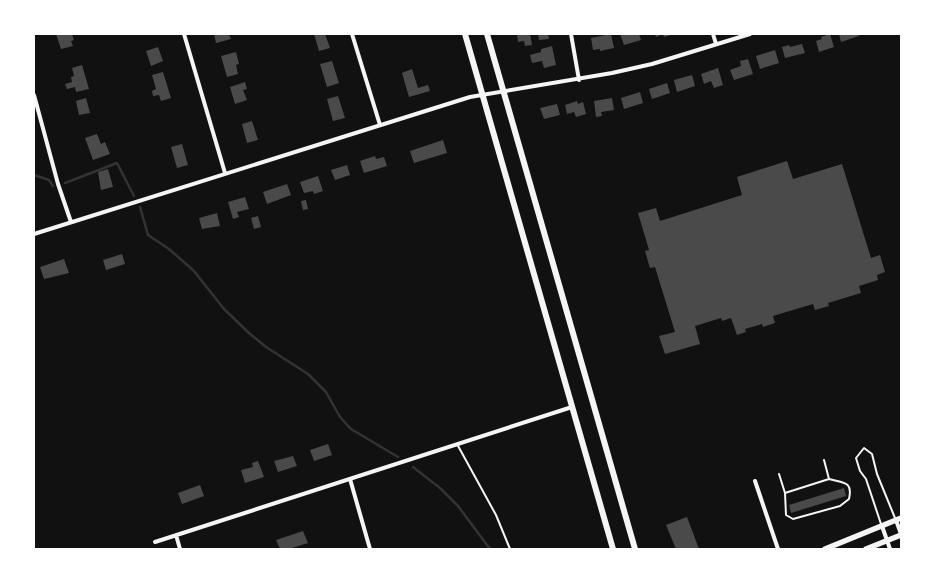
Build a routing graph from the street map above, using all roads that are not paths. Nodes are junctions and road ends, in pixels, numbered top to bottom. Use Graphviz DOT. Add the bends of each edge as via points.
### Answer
graph roads {
  1 [pos="184,34"];
  2 [pos="352,34"];
  3 [pos="465,34"];
  4 [pos="487,34"];
  5 [pos="571,34"];
  6 [pos="713,34"];
  7 [pos="750,34"];
  8 [pos="716,44"];
  9 [pos="579,80"];
  10 [pos="504,90"];
  11 [pos="482,94"];
  12 [pos="34,96"];
  13 [pos="380,125"];
  14 [pos="225,173"];
  15 [pos="71,222"];
  16 [pos="34,234"];
  17 [pos="572,407"];
  18 [pos="457,444"];
  19 [pos="824,460"];
  20 [pos="780,474"];
  21 [pos="350,479"];
  22 [pos="830,479"];
  23 [pos="755,481"];
  24 [pos="785,493"];
  25 [pos="899,519"];
  26 [pos="882,526"];
  27 [pos="901,534"];
  28 [pos="176,535"];
  29 [pos="887,540"];
  30 [pos="155,542"];
  31 [pos="180,549"];
  32 [pos="370,549"];
  33 [pos="510,549"];
  34 [pos="613,549"];
  35 [pos="635,549"];
  36 [pos="778,549"];
  37 [pos="825,549"];
  38 [pos="866,549"];
  39 [pos="890,549"];
  1 -- 14 [label="street"];
  2 -- 13 [label="street"];
  3 -- 11 [label="main road"];
  4 -- 10 [label="main road"];
  5 -- 9 [label="street"];
  6 -- 8 [label="street"];
  7 -- 8 [label="street"];
  8 -- 9 [label="street" via="652,64"];
  9 -- 10 [label="street"];
  10 -- 11 [label="street"];
  10 -- 35 [label="main road"];
  11 -- 13 [label="street"];
  11 -- 17 [label="main road"];
  12 -- 15 [label="street"];
  13 -- 14 [label="street"];
  14 -- 15 [label="street"];
  15 -- 16 [label="street"];
  17 -- 18 [label="street"];
  17 -- 34 [label="main road"];
  18 -- 21 [label="street"];
  18 -- 33 [label="lane" via="496,515"];
  19 -- 22 [label="lane"];
  20 -- 24 [label="lane"];
  21 -- 28 [label="street"];
  21 -- 32 [label="street"];
  22 -- 24 [label="lane"];
  22 -- 24 [label="lane" via="850,486 849,499 840,506 793,519 786,515"];
  23 -- 36 [label="street"];
  25 -- 26 [label="main road"];
  25 -- 26 [label="lane" via="877,474 872,454 864,448 856,458"];
  25 -- 27 [label="street"];
  26 -- 29 [label="street"];
  26 -- 37 [label="main road"];
  27 -- 29 [label="main road"];
  28 -- 30 [label="street"];
  28 -- 31 [label="street"];
  29 -- 38 [label="main road"];
  29 -- 39 [label="street"];
}
